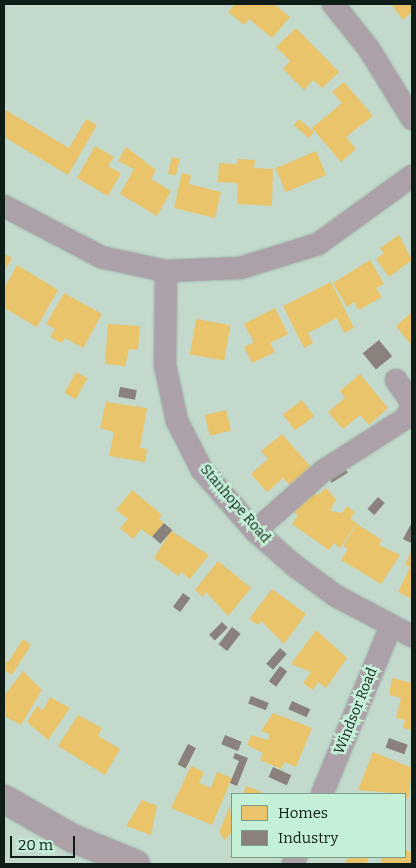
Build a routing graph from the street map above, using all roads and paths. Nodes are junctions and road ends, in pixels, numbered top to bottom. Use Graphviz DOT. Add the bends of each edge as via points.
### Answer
graph roads {
  1 [pos="333,4"];
  2 [pos="412,119"];
  3 [pos="412,176"];
  4 [pos="4,206"];
  5 [pos="166,271"];
  6 [pos="396,380"];
  7 [pos="412,404"];
  8 [pos="255,530"];
  9 [pos="390,628"];
  10 [pos="412,636"];
  11 [pos="322,793"];
  12 [pos="4,799"];
  13 [pos="136,864"];
  1 -- 2 [label="street" via="369,49"];
  3 -- 5 [label="street" via="318,244 240,268"];
  4 -- 5 [label="street" via="101,257"];
  5 -- 8 [label="street, Stanhope Road" via="165,364 177,421 202,470"];
  6 -- 7 [label="street"];
  7 -- 8 [label="street" via="406,418 323,471"];
  8 -- 9 [label="street, Stanhope Road" via="309,576"];
  9 -- 10 [label="street, Stanhope Road"];
  9 -- 11 [label="street, Windsor Road"];
  12 -- 13 [label="street" via="72,838"];
}
